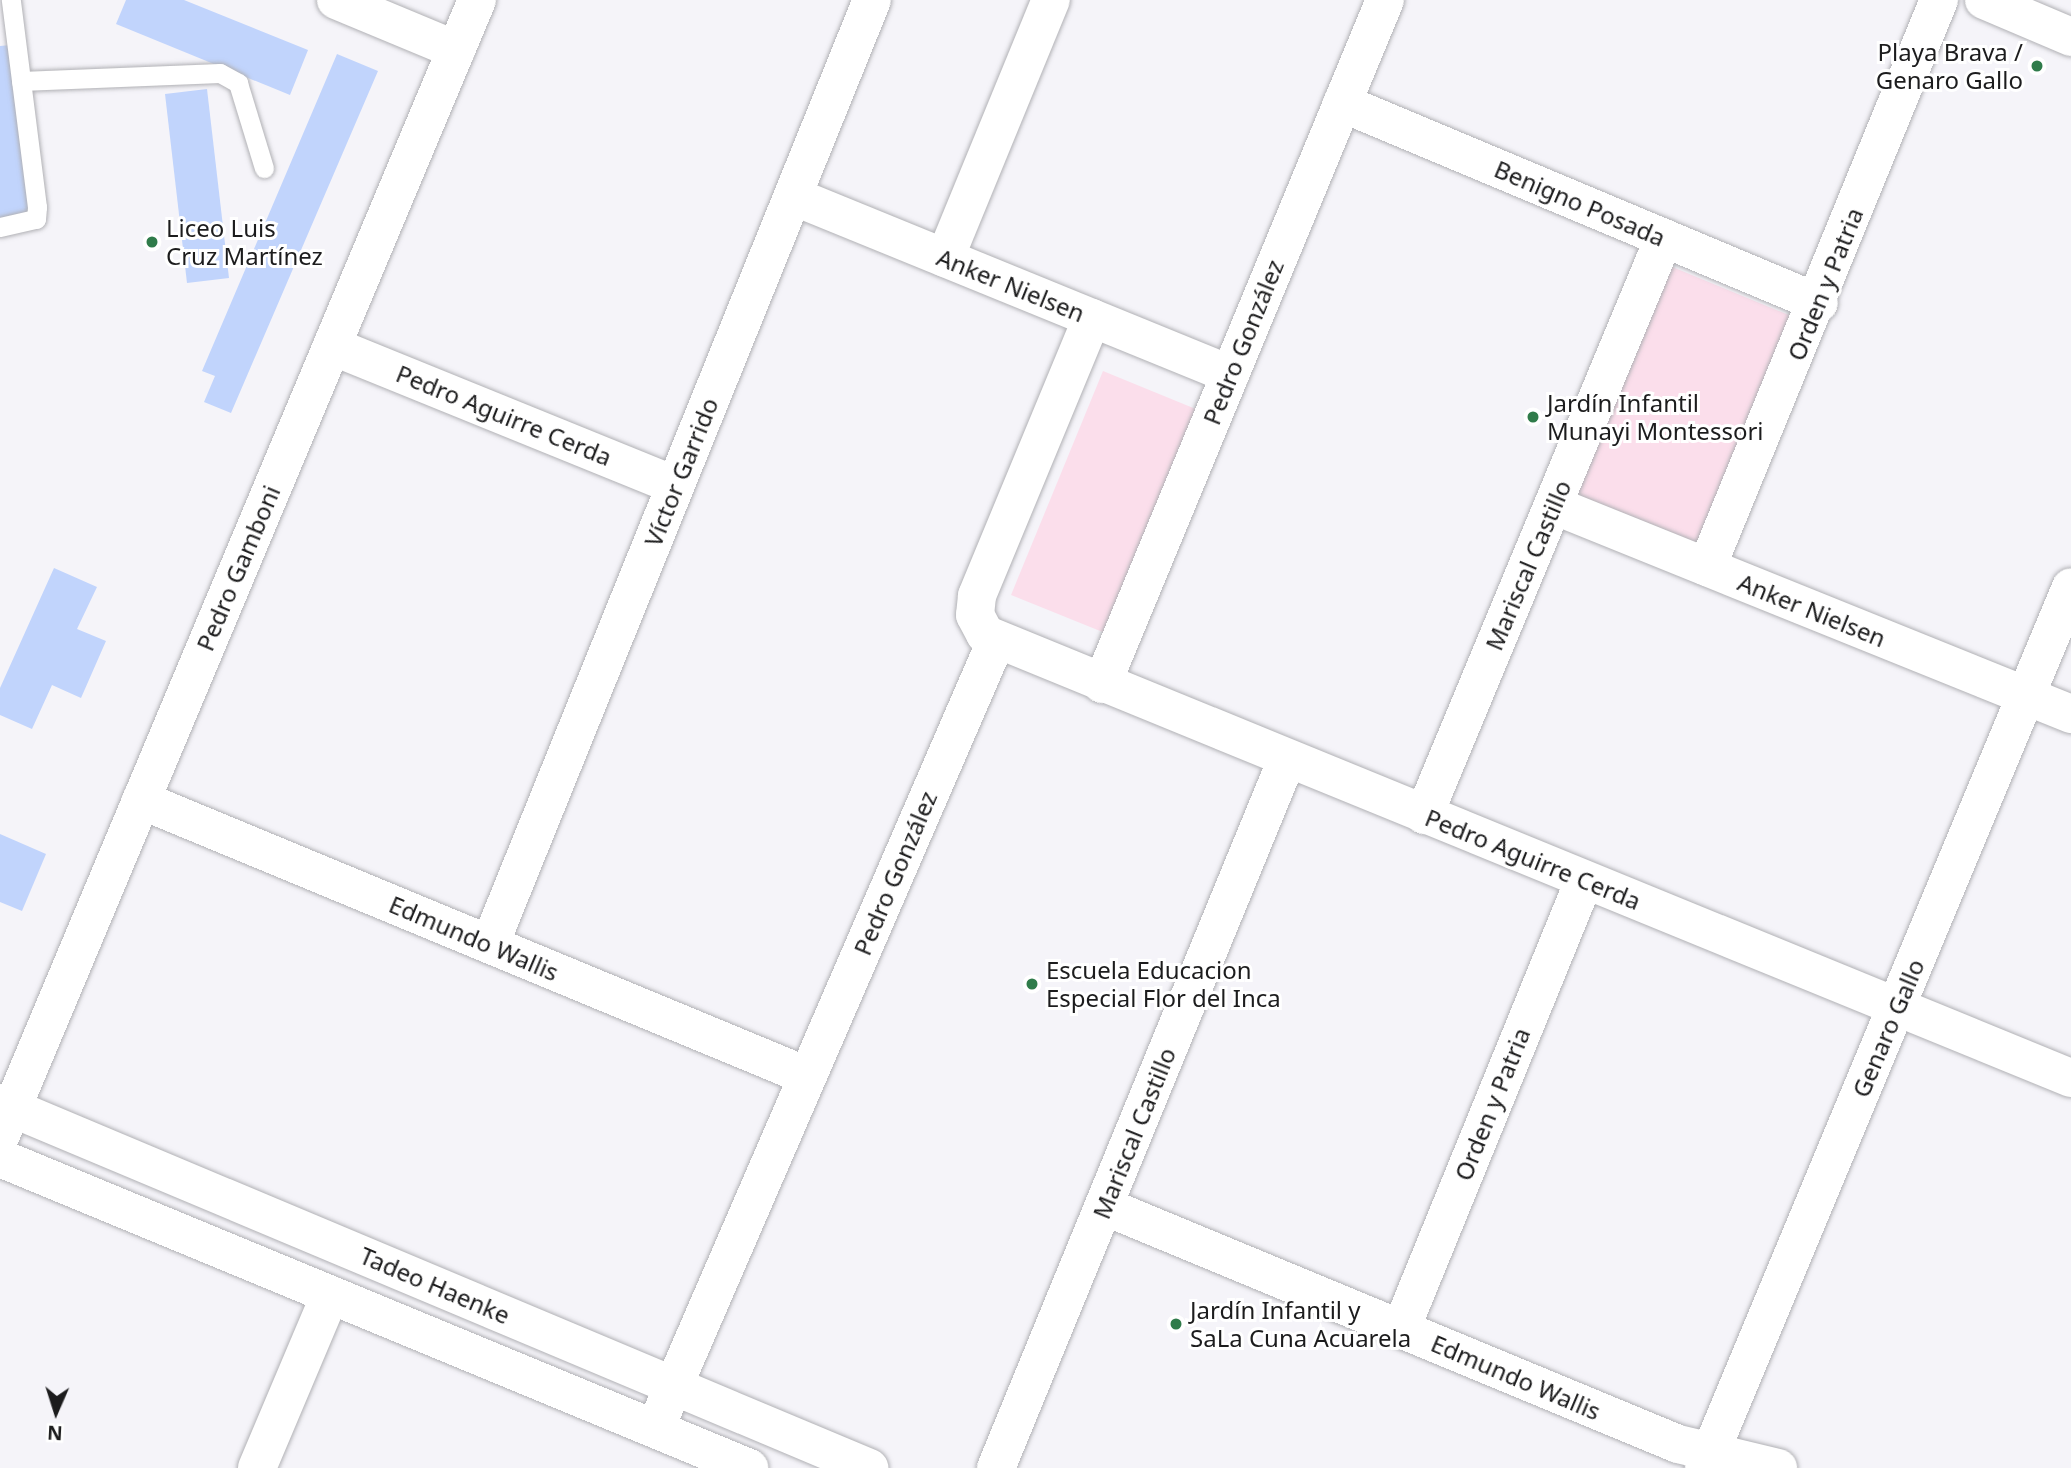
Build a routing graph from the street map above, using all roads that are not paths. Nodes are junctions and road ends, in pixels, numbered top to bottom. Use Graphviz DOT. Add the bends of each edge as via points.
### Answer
graph roads {
  1 [pos="11,0"];
  2 [pos="336,0"];
  3 [pos="477,0"];
  4 [pos="872,0"];
  5 [pos="1385,0"];
  6 [pos="1939,0"];
  7 [pos="1984,0"];
  8 [pos="1046,2"];
  9 [pos="2071,37"];
  10 [pos="456,50"];
  11 [pos="20,81"];
  12 [pos="1342,103"];
  13 [pos="264,168"];
  14 [pos="793,196"];
  15 [pos="0,227"];
  16 [pos="1664,238"];
  17 [pos="945,258"];
  18 [pos="1818,303"];
  19 [pos="1092,318"];
  20 [pos="332,346"];
  21 [pos="1230,374"];
  22 [pos="676,485"];
  23 [pos="1553,505"];
  24 [pos="1707,566"];
  25 [pos="2071,587"];
  26 [pos="996,641"];
  27 [pos="1102,684"];
  28 [pos="2026,695"];
  29 [pos="2071,715"];
  30 [pos="1287,760"];
  31 [pos="141,800"];
  32 [pos="1424,815"];
  33 [pos="1584,880"];
  34 [pos="490,944"];
  35 [pos="1896,1007"];
  36 [pos="807,1076"];
  37 [pos="2071,1078"];
  38 [pos="4,1116"];
  39 [pos="0,1158"];
  40 [pos="1104,1206"];
  41 [pos="330,1295"];
  42 [pos="1401,1329"];
  43 [pos="674,1386"];
  44 [pos="655,1429"];
  45 [pos="1708,1460"];
  46 [pos="257,1468"];
  47 [pos="749,1468"];
  48 [pos="869,1468"];
  49 [pos="996,1468"];
  50 [pos="1778,1468"];
  1 -- 11 [label="lane"];
  2 -- 10 [label="street"];
  3 -- 10 [label="street, Pedro Gamboni"];
  4 -- 14 [label="street, Víctor Garrido"];
  5 -- 12 [label="street, Pedro González"];
  6 -- 18 [label="street, Orden y Patria"];
  7 -- 9 [label="street"];
  8 -- 17 [label="street"];
  10 -- 20 [label="street, Pedro Gamboni"];
  11 -- 13 [label="lane" via="220,73 238,83"];
  11 -- 15 [label="lane" via="36,219"];
  12 -- 16 [label="street, Benigno Posada"];
  12 -- 21 [label="street, Pedro González"];
  14 -- 17 [label="street, Anker Nielsen"];
  14 -- 22 [label="street, Víctor Garrido"];
  16 -- 18 [label="street, Benigno Posada"];
  16 -- 23 [label="street, Mariscal Castillo"];
  17 -- 19 [label="street, Anker Nielsen"];
  18 -- 24 [label="street, Orden y Patria"];
  19 -- 21 [label="street, Anker Nielsen"];
  19 -- 26 [label="street" via="977,596 979,624"];
  20 -- 22 [label="street, Pedro Aguirre Cerda"];
  20 -- 31 [label="street, Pedro Gamboni"];
  21 -- 27 [label="street, Pedro González"];
  22 -- 34 [label="street, Víctor Garrido"];
  23 -- 24 [label="street, Anker Nielsen"];
  23 -- 32 [label="street, Mariscal Castillo"];
  24 -- 28 [label="street, Anker Nielsen"];
  25 -- 28 [label="street, Genaro Gallo"];
  26 -- 27 [label="street, Pedro Aguirre Cerda"];
  26 -- 36 [label="street, Pedro González"];
  27 -- 30 [label="street, Pedro Aguirre Cerda"];
  28 -- 29 [label="street, Anker Nielsen"];
  28 -- 35 [label="street, Genaro Gallo"];
  30 -- 32 [label="street, Pedro Aguirre Cerda"];
  30 -- 40 [label="street, Mariscal Castillo"];
  31 -- 34 [label="street, Edmundo Wallis"];
  31 -- 38 [label="street, Pedro Gamboni"];
  32 -- 33 [label="street, Pedro Aguirre Cerda"];
  33 -- 35 [label="street, Pedro Aguirre Cerda"];
  33 -- 42 [label="street, Orden y Patria"];
  34 -- 36 [label="street, Edmundo Wallis"];
  35 -- 37 [label="street, Pedro Aguirre Cerda"];
  35 -- 45 [label="street, Genaro Gallo"];
  36 -- 43 [label="street, Pedro González"];
  38 -- 43 [label="street, Tadeo Haenke"];
  39 -- 41 [label="street, Tadeo Haenke"];
  40 -- 42 [label="street, Edmundo Wallis"];
  40 -- 49 [label="street, Mariscal Castillo"];
  41 -- 44 [label="street, Tadeo Haenke"];
  41 -- 46 [label="street"];
  42 -- 45 [label="street, Edmundo Wallis"];
  43 -- 44 [label="street, Pedro González"];
  43 -- 48 [label="street, Tadeo Haenke"];
  44 -- 47 [label="street, Tadeo Haenke"];
  45 -- 50 [label="street, Edmundo Wallis"];
}
